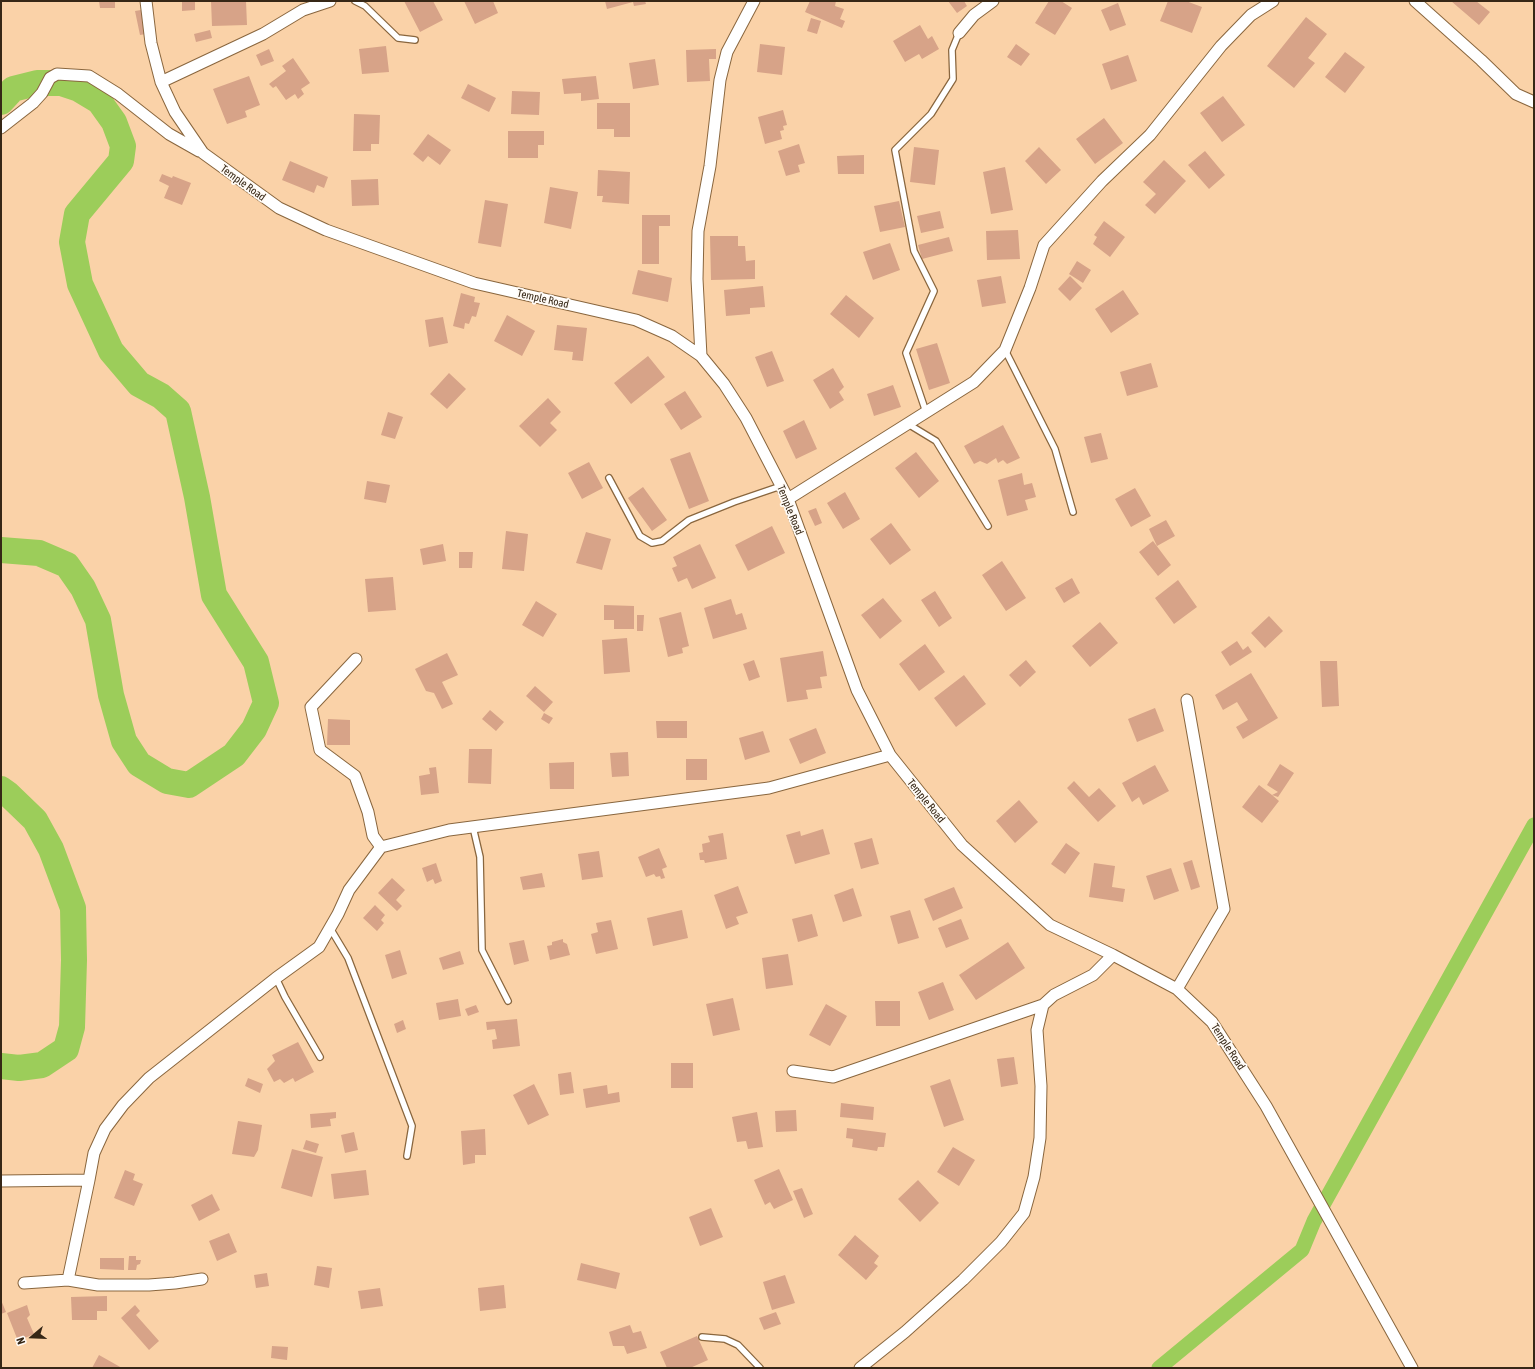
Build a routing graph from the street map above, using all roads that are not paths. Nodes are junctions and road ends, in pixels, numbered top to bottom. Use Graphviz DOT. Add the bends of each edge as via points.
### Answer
graph roads {
  1 [pos="146,1"];
  2 [pos="330,1"];
  3 [pos="355,1"];
  4 [pos="754,1"];
  5 [pos="993,1"];
  6 [pos="1273,1"];
  7 [pos="1415,1"];
  8 [pos="959,33"];
  9 [pos="415,40"];
  10 [pos="161,82"];
  11 [pos="1534,102"];
  12 [pos="1,128"];
  13 [pos="203,153"];
  14 [pos="1005,350"];
  15 [pos="701,356"];
  16 [pos="926,412"];
  17 [pos="907,424"];
  18 [pos="609,478"];
  19 [pos="781,486"];
  20 [pos="788,499"];
  21 [pos="1073,512"];
  22 [pos="988,526"];
  23 [pos="356,660"];
  24 [pos="1187,700"];
  25 [pos="890,755"];
  26 [pos="473,827"];
  27 [pos="381,847"];
  28 [pos="330,928"];
  29 [pos="1113,955"];
  30 [pos="276,978"];
  31 [pos="1177,989"];
  32 [pos="508,1001"];
  33 [pos="1043,1006"];
  34 [pos="320,1057"];
  35 [pos="793,1071"];
  36 [pos="407,1156"];
  37 [pos="89,1180"];
  38 [pos="1,1181"];
  39 [pos="202,1279"];
  40 [pos="68,1280"];
  41 [pos="24,1284"];
  42 [pos="702,1337"];
  43 [pos="760,1368"];
  44 [pos="860,1368"];
  45 [pos="1412,1368"];
  1 -- 10 [label="street, Temple Road" via="151,43"];
  2 -- 10 [label="street" via="303,10 263,34"];
  3 -- 9 [label="lane" via="365,6 398,38"];
  4 -- 15 [label="street" via="727,52 720,80 710,166 698,231 697,280"];
  5 -- 8 [label="street" via="974,15"];
  6 -- 14 [label="street" via="1251,15 1221,46 1150,135 1102,181 1044,245"];
  7 -- 11 [label="street" via="1516,94"];
  8 -- 16 [label="lane" via="952,50 953,79 931,114 894,150 914,251 934,292 906,353"];
  10 -- 13 [label="street, Temple Road" via="175,112"];
  12 -- 13 [label="street" via="33,103 50,78 58,74 89,76 118,94 169,134"];
  13 -- 15 [label="street, Temple Road" via="279,208 326,230 474,283 636,320 672,336"];
  14 -- 16 [label="street" via="974,382"];
  14 -- 21 [label="lane" via="1055,449"];
  15 -- 19 [label="street, Temple Road" via="724,384 746,418"];
  16 -- 17 [label="street"];
  17 -- 20 [label="street"];
  17 -- 22 [label="lane" via="936,440"];
  18 -- 19 [label="lane" via="640,536 652,542 662,542 689,520"];
  19 -- 20 [label="street, Temple Road"];
  20 -- 25 [label="street, Temple Road" via="857,690"];
  23 -- 27 [label="street" via="311,707 320,750 355,776 368,812 373,836"];
  24 -- 31 [label="street" via="1224,910"];
  25 -- 26 [label="street" via="769,788"];
  25 -- 29 [label="street, Temple Road" via="962,845 1050,925"];
  26 -- 27 [label="street"];
  26 -- 32 [label="lane" via="480,857 482,950"];
  27 -- 28 [label="street" via="349,890"];
  28 -- 30 [label="street" via="319,947"];
  28 -- 36 [label="lane" via="348,958 412,1126"];
  29 -- 31 [label="street, Temple Road"];
  29 -- 33 [label="street" via="1093,975 1054,995"];
  30 -- 34 [label="lane"];
  30 -- 37 [label="street" via="149,1078 123,1105 105,1129 94,1153"];
  31 -- 45 [label="street, Temple Road" via="1212,1022 1266,1106"];
  33 -- 35 [label="street" via="833,1077"];
  33 -- 44 [label="street" via="1037,1030 1041,1086 1040,1138 1034,1177 1024,1213 1001,1242 963,1280"];
  37 -- 38 [label="street"];
  37 -- 40 [label="street"];
  39 -- 40 [label="street" via="162,1284 98,1285"];
  40 -- 41 [label="street"];
  42 -- 43 [label="lane" via="725,1339 738,1345"];
}
